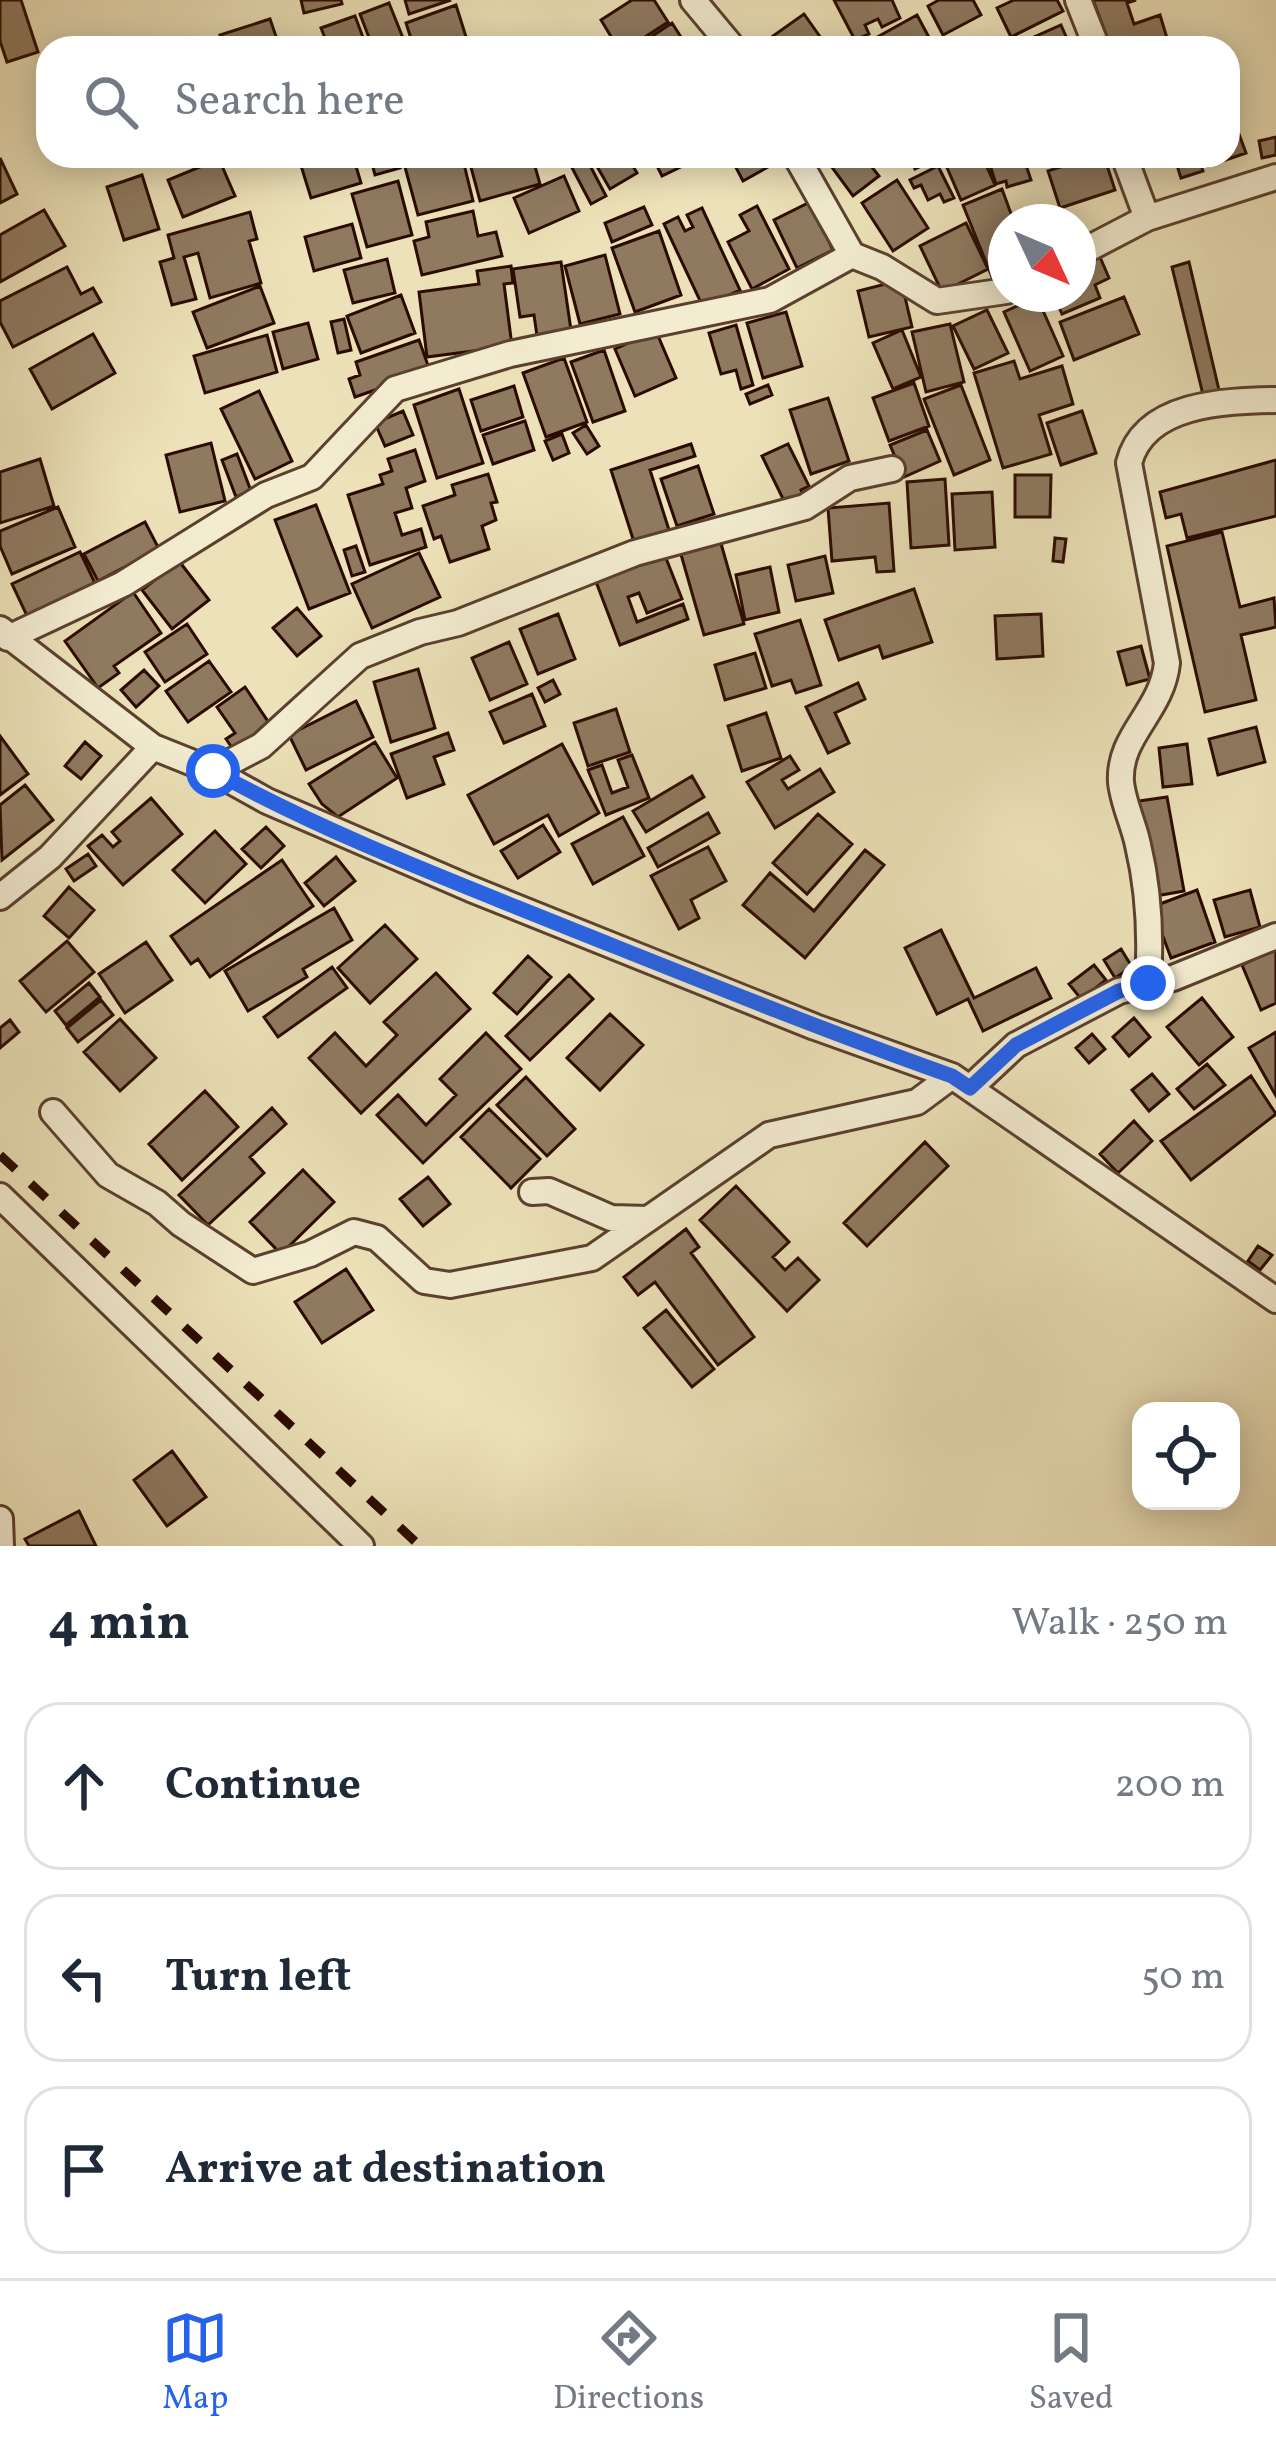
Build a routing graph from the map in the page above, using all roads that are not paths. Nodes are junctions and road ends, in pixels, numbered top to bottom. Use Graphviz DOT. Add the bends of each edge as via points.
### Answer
graph roads {
  1 [pos="693,0"];
  2 [pos="1078,0"];
  3 [pos="723,36"];
  4 [pos="1092,36"];
  5 [pos="803,168"];
  6 [pos="1129,168"];
  7 [pos="1276,177"];
  8 [pos="1148,218"];
  9 [pos="1096,245"];
  10 [pos="853,255"];
  11 [pos="988,294"];
  12 [pos="1276,400"];
  13 [pos="892,469"];
  14 [pos="4,634"];
  15 [pos="153,747"];
  16 [pos="213,771"];
  17 [pos="0,897"];
  18 [pos="1276,936"];
  19 [pos="1148,983"];
  20 [pos="961,1082"];
  21 [pos="53,1112"];
  22 [pos="532,1192"];
  23 [pos="0,1196"];
  24 [pos="648,1219"];
  25 [pos="1276,1300"];
  26 [pos="0,1519"];
  27 [pos="1,1546"];
  28 [pos="361,1546"];
  1 -- 3 [label="street"];
  2 -- 4 [label="street"];
  5 -- 10 [label="street"];
  6 -- 8 [label="street"];
  7 -- 8 [label="street"];
  8 -- 9 [label="street"];
  10 -- 11 [label="street" via="938,301"];
  10 -- 14 [label="street" via="770,299 510,354 395,389 312,477 266,495 123,584"];
  12 -- 19 [label="street" via="1162,417 1133,443 1129,463 1166,664 1164,688 1126,752 1121,782 1151,931"];
  13 -- 16 [label="street" via="850,478 805,507 635,553 360,656 261,746"];
  14 -- 15 [label="street"];
  15 -- 16 [label="street"];
  15 -- 17 [label="street" via="50,857"];
  16 -- 20 [label="street" via="472,889"];
  18 -- 19 [label="street"];
  19 -- 20 [label="street" via="1016,1045"];
  20 -- 24 [label="street" via="917,1102 769,1136"];
  20 -- 25 [label="street"];
  21 -- 24 [label="street" via="108,1175 254,1271 354,1232 377,1238 424,1281 450,1286 592,1258"];
  22 -- 24 [label="street" via="549,1191 611,1218"];
  23 -- 28 [label="street"];
  26 -- 27 [label="street"];
}
